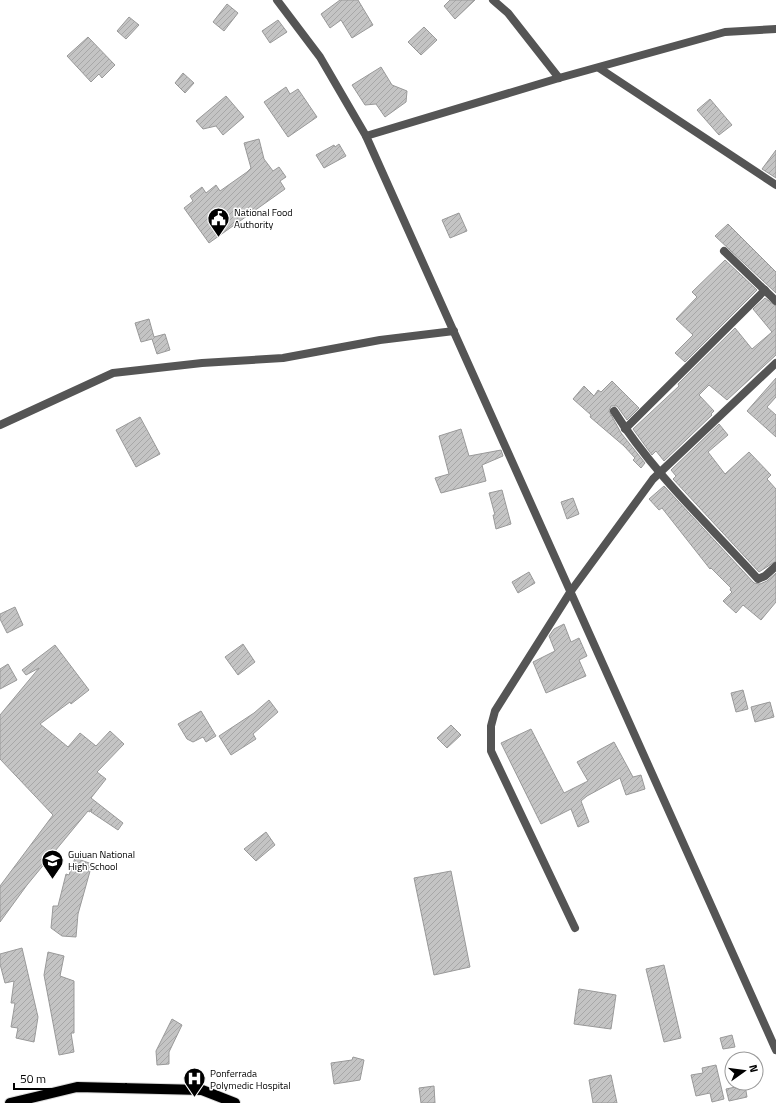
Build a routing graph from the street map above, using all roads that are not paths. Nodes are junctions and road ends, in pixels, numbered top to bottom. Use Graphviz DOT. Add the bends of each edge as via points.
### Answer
graph roads {
  1 [pos="277,0"];
  2 [pos="493,0"];
  3 [pos="776,29"];
  4 [pos="599,68"];
  5 [pos="559,78"];
  6 [pos="366,136"];
  7 [pos="776,185"];
  8 [pos="724,251"];
  9 [pos="765,290"];
  10 [pos="776,301"];
  11 [pos="454,331"];
  12 [pos="776,363"];
  13 [pos="614,411"];
  14 [pos="0,426"];
  15 [pos="625,429"];
  16 [pos="660,473"];
  17 [pos="776,566"];
  18 [pos="571,591"];
  19 [pos="575,928"];
  20 [pos="776,1050"];
  21 [pos="10,1103"];
  22 [pos="235,1103"];
  1 -- 6 [label="street" via="320,57"];
  2 -- 5 [label="street" via="508,13"];
  3 -- 4 [label="street" via="725,32"];
  4 -- 5 [label="street"];
  4 -- 7 [label="street"];
  5 -- 6 [label="street"];
  6 -- 11 [label="street"];
  8 -- 9 [label="street"];
  9 -- 10 [label="street"];
  9 -- 15 [label="street"];
  11 -- 14 [label="street" via="380,340 283,358 202,363 112,373"];
  11 -- 18 [label="street"];
  12 -- 16 [label="street"];
  13 -- 15 [label="street"];
  15 -- 16 [label="street"];
  16 -- 17 [label="street" via="758,579"];
  16 -- 18 [label="street"];
  18 -- 19 [label="street" via="495,711 491,726 491,751"];
  18 -- 20 [label="street"];
  21 -- 22 [label="main road" via="77,1087 202,1090"];
}
